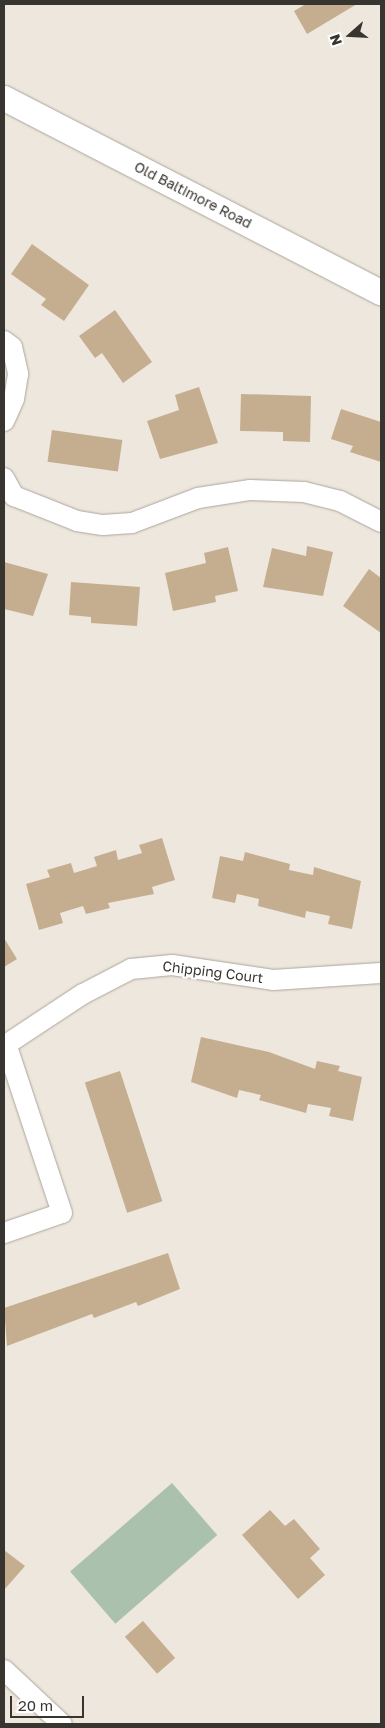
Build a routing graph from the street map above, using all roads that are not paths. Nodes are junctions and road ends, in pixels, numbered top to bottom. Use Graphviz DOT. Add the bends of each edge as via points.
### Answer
graph roads {
  1 [pos="4,98"];
  2 [pos="381,293"];
  3 [pos="4,341"];
  4 [pos="4,421"];
  5 [pos="4,478"];
  6 [pos="381,522"];
  7 [pos="381,973"];
  8 [pos="5,1045"];
  9 [pos="4,1232"];
  10 [pos="4,1670"];
  11 [pos="62,1724"];
  1 -- 2 [label="street, Old Baltimore Road"];
  3 -- 4 [label="street" via="12,347 18,374 14,399"];
  5 -- 6 [label="street" via="14,496 77,522 103,525 132,523 198,498 250,490 304,492 340,501"];
  7 -- 8 [label="street, Chipping Court" via="273,980 172,965 138,968 83,994"];
  8 -- 9 [label="street, Chipping Court" via="62,1213"];
  10 -- 11 [label="street"];
}
